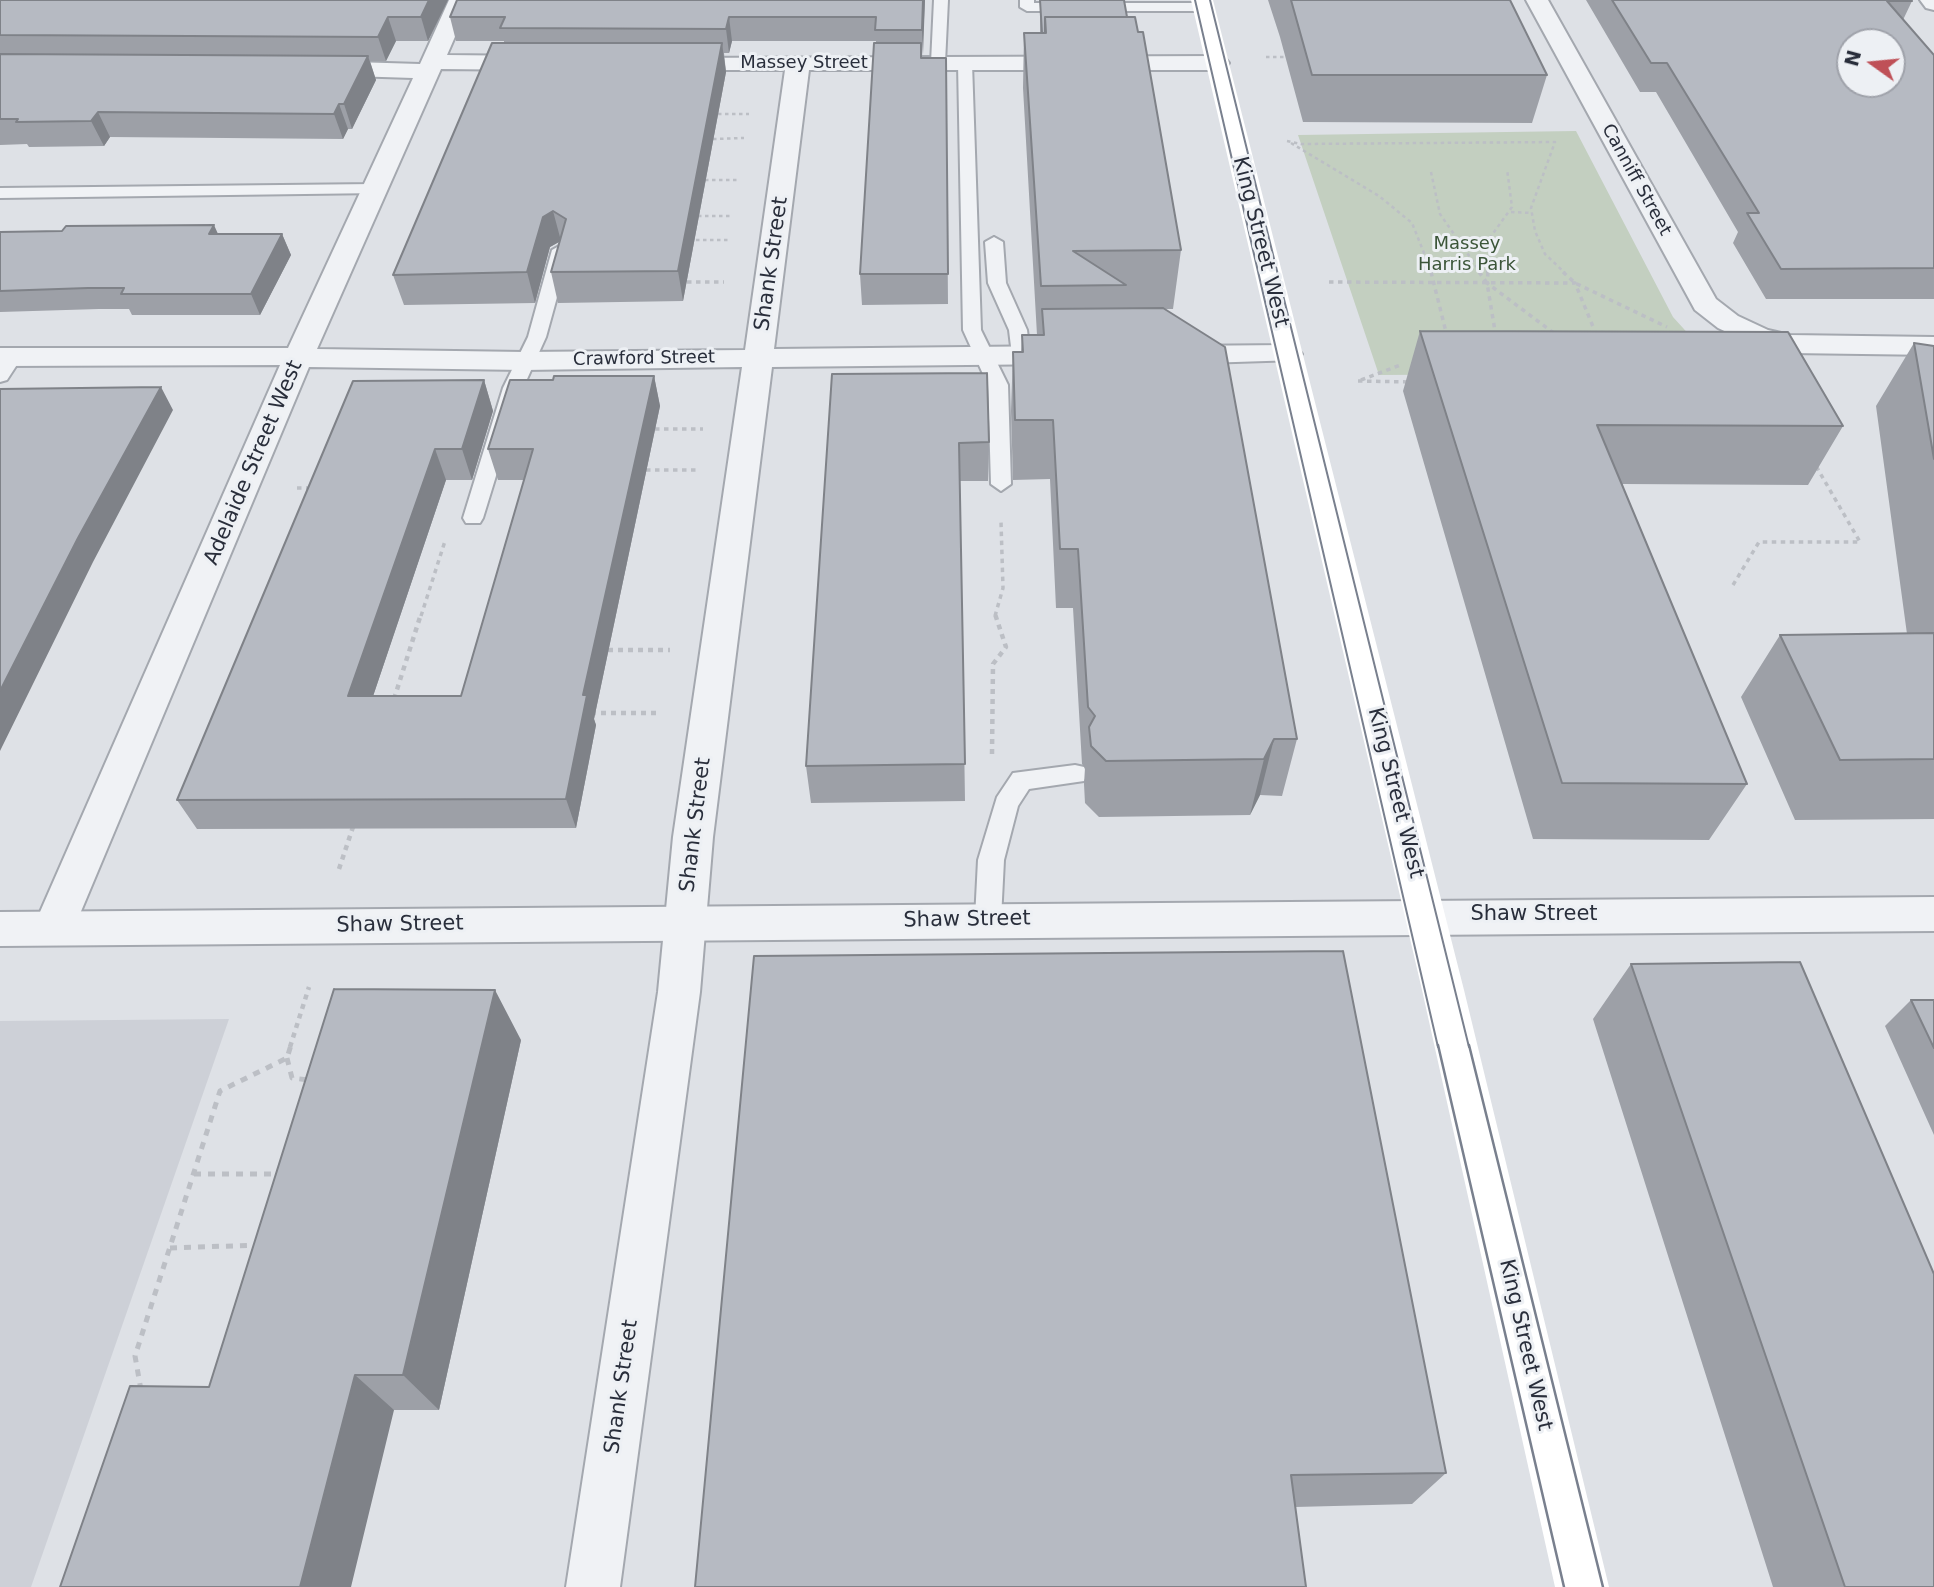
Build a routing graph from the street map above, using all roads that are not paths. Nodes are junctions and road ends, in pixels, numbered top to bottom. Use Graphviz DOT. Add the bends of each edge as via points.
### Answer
graph roads {
  1 [pos="460,0"];
  2 [pos="941,0"];
  3 [pos="1027,0"];
  4 [pos="1537,0"];
  5 [pos="1203,4"];
  6 [pos="561,63"];
  7 [pos="645,63"];
  8 [pos="938,63"];
  9 [pos="965,63"];
  10 [pos="1217,63"];
  11 [pos="798,64"];
  12 [pos="432,67"];
  13 [pos="301,68"];
  14 [pos="375,189"];
  15 [pos="0,193"];
  16 [pos="994,242"];
  17 [pos="562,247"];
  18 [pos="1934,346"];
  19 [pos="1287,354"];
  20 [pos="1021,355"];
  21 [pos="1087,355"];
  22 [pos="1140,355"];
  23 [pos="984,356"];
  24 [pos="299,357"];
  25 [pos="760,357"];
  26 [pos="524,361"];
  27 [pos="4,363"];
  28 [pos="1000,484"];
  29 [pos="473,518"];
  30 [pos="1075,774"];
  31 [pos="1934,914"];
  32 [pos="1425,916"];
  33 [pos="988,919"];
  34 [pos="685,923"];
  35 [pos="0,929"];
  36 [pos="54,929"];
  37 [pos="593,1587"];
  38 [pos="1582,1587"];
  1 -- 12 [label="street, Adelaide Street West"];
  2 -- 8 [label="lane"];
  3 -- 5 [label="lane" via="1027,7"];
  4 -- 18 [label="street, Canniff Street" via="1705,304 1758,336 1822,346"];
  5 -- 10 [label="main road, King Street West"];
  6 -- 12 [label="street"];
  7 -- 11 [label="street, Massey Street"];
  8 -- 9 [label="street, Massey Street"];
  8 -- 11 [label="street, Massey Street"];
  9 -- 10 [label="street, Massey Street"];
  9 -- 23 [label="lane" via="972,330"];
  10 -- 19 [label="main road, King Street West"];
  11 -- 25 [label="street, Shank Street"];
  12 -- 13 [label="street"];
  12 -- 14 [label="street, Adelaide Street West"];
  14 -- 15 [label="lane"];
  14 -- 24 [label="street, Adelaide Street West"];
  16 -- 20 [label="lane" via="997,283 1018,330"];
  17 -- 26 [label="lane" via="537,337"];
  19 -- 22 [label="street"];
  19 -- 32 [label="main road, King Street West"];
  20 -- 21 [label="street, Crawford Street"];
  20 -- 23 [label="street, Crawford Street"];
  23 -- 25 [label="street, Crawford Street"];
  23 -- 28 [label="lane" via="998,384"];
  24 -- 26 [label="street, Crawford Street"];
  24 -- 27 [label="street, Crawford Street"];
  24 -- 36 [label="street, Adelaide Street West"];
  25 -- 26 [label="street, Crawford Street"];
  25 -- 34 [label="street, Shank Street"];
  26 -- 29 [label="lane"];
  30 -- 33 [label="lane" via="1021,780 1006,804 990,860"];
  31 -- 32 [label="street, Shaw Street"];
  32 -- 33 [label="street, Shaw Street"];
  32 -- 38 [label="main road, King Street West"];
  33 -- 34 [label="street, Shaw Street"];
  34 -- 36 [label="street, Shaw Street"];
  34 -- 37 [label="street, Shank Street" via="676,1017"];
  35 -- 36 [label="street, Shaw Street"];
}
